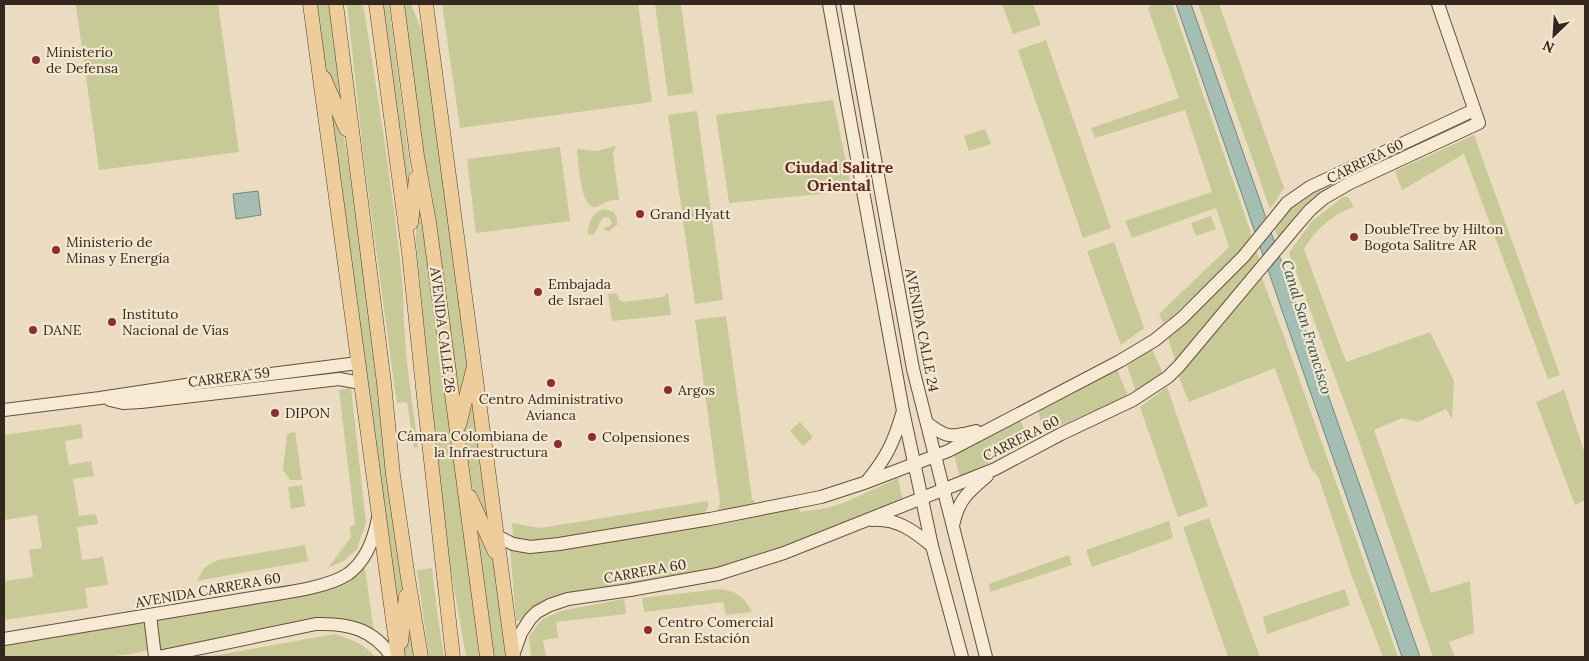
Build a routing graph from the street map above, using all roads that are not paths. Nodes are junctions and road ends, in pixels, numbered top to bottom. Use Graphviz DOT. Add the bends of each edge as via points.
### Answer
graph roads {
  1 [pos="310,4"];
  2 [pos="336,4"];
  3 [pos="376,4"];
  4 [pos="397,4"];
  5 [pos="416,4"];
  6 [pos="426,4"];
  7 [pos="829,4"];
  8 [pos="848,4"];
  9 [pos="1438,4"];
  10 [pos="430,37"];
  11 [pos="318,61"];
  12 [pos="1474,110"];
  13 [pos="354,154"];
  14 [pos="417,156"];
  15 [pos="1374,156"];
  16 [pos="1379,169"];
  17 [pos="409,252"];
  18 [pos="358,363"];
  19 [pos="474,364"];
  20 [pos="361,383"];
  21 [pos="100,398"];
  22 [pos="4,410"];
  23 [pos="903,411"];
  24 [pos="927,423"];
  25 [pos="993,427"];
  26 [pos="457,433"];
  27 [pos="935,456"];
  28 [pos="914,464"];
  29 [pos="995,469"];
  30 [pos="463,482"];
  31 [pos="867,482"];
  32 [pos="943,490"];
  33 [pos="922,498"];
  34 [pos="379,516"];
  35 [pos="862,521"];
  36 [pos="953,528"];
  37 [pos="497,536"];
  38 [pos="932,546"];
  39 [pos="501,566"];
  40 [pos="408,578"];
  41 [pos="150,615"];
  42 [pos="450,635"];
  43 [pos="4,639"];
  44 [pos="513,656"];
  45 [pos="157,657"];
  46 [pos="392,657"];
  47 [pos="399,657"];
  48 [pos="421,657"];
  49 [pos="454,657"];
  50 [pos="460,657"];
  51 [pos="487,657"];
  52 [pos="962,657"];
  53 [pos="986,657"];
  1 -- 11 [label="main road"];
  2 -- 13 [label="main road"];
  3 -- 17 [label="main road, AVENIDA CALLE 26"];
  4 -- 14 [label="main road, AVENIDA CALLE 26"];
  5 -- 10 [label="main road"];
  6 -- 10 [label="main road"];
  7 -- 23 [label="street"];
  8 -- 24 [label="street, AVENIDA CALLE 24" via="912,369"];
  9 -- 12 [label="street"];
  10 -- 19 [label="main road"];
  11 -- 13 [label="main road"];
  11 -- 18 [label="main road"];
  12 -- 15 [label="street, CARRERA 60"];
  12 -- 16 [label="street, CARRERA 60" via="1479,123"];
  13 -- 40 [label="main road"];
  14 -- 17 [label="main road"];
  14 -- 26 [label="main road, AVENIDA CALLE 26"];
  15 -- 16 [label="street"];
  15 -- 25 [label="street, CARRERA 60" via="1310,187 1287,203 1244,256 1182,318 1155,340 1120,362"];
  16 -- 29 [label="street, CARRERA 60" via="1324,198 1310,210 1168,377 1133,400"];
  17 -- 42 [label="main road, AVENIDA CALLE 26"];
  18 -- 20 [label="main road"];
  18 -- 21 [label="street, CARRERA 59"];
  19 -- 26 [label="main road"];
  19 -- 37 [label="main road"];
  20 -- 21 [label="street, CARRERA 59" via="330,380 131,403"];
  20 -- 34 [label="main road"];
  21 -- 22 [label="street, CARRERA 59"];
  23 -- 28 [label="street"];
  23 -- 31 [label="street" via="895,439"];
  24 -- 25 [label="street" via="947,436"];
  24 -- 27 [label="street, AVENIDA CALLE 24"];
  25 -- 27 [label="street, CARRERA 60"];
  26 -- 30 [label="main road, AVENIDA CALLE 26"];
  27 -- 28 [label="street, CARRERA 60"];
  27 -- 32 [label="street, AVENIDA CALLE 24"];
  28 -- 31 [label="street, CARRERA 60"];
  28 -- 33 [label="street"];
  29 -- 32 [label="street, CARRERA 60"];
  29 -- 36 [label="street" via="963,497"];
  30 -- 39 [label="main road"];
  30 -- 51 [label="main road, AVENIDA CALLE 26"];
  31 -- 37 [label="street, CARRERA 60" via="821,497 559,544 522,546"];
  32 -- 33 [label="street, CARRERA 60"];
  32 -- 36 [label="street, AVENIDA CALLE 24"];
  33 -- 35 [label="street, CARRERA 60"];
  33 -- 38 [label="street"];
  34 -- 41 [label="street, AVENIDA CARRERA 60" via="363,559 353,570 336,580 319,586"];
  34 -- 47 [label="main road"];
  35 -- 38 [label="street" via="900,524"];
  35 -- 44 [label="street, CARRERA 60" via="784,553 718,574 568,599 550,605 530,619"];
  36 -- 53 [label="street, AVENIDA CALLE 24"];
  37 -- 39 [label="main road"];
  38 -- 52 [label="street"];
  39 -- 44 [label="main road"];
  40 -- 47 [label="main road"];
  40 -- 48 [label="main road"];
  41 -- 43 [label="street, AVENIDA CARRERA 60"];
  41 -- 45 [label="street"];
  42 -- 49 [label="main road, AVENIDA CALLE 26"];
  42 -- 50 [label="main road"];
  45 -- 46 [label="street" via="332,623 357,628 368,634 379,641"];
}
